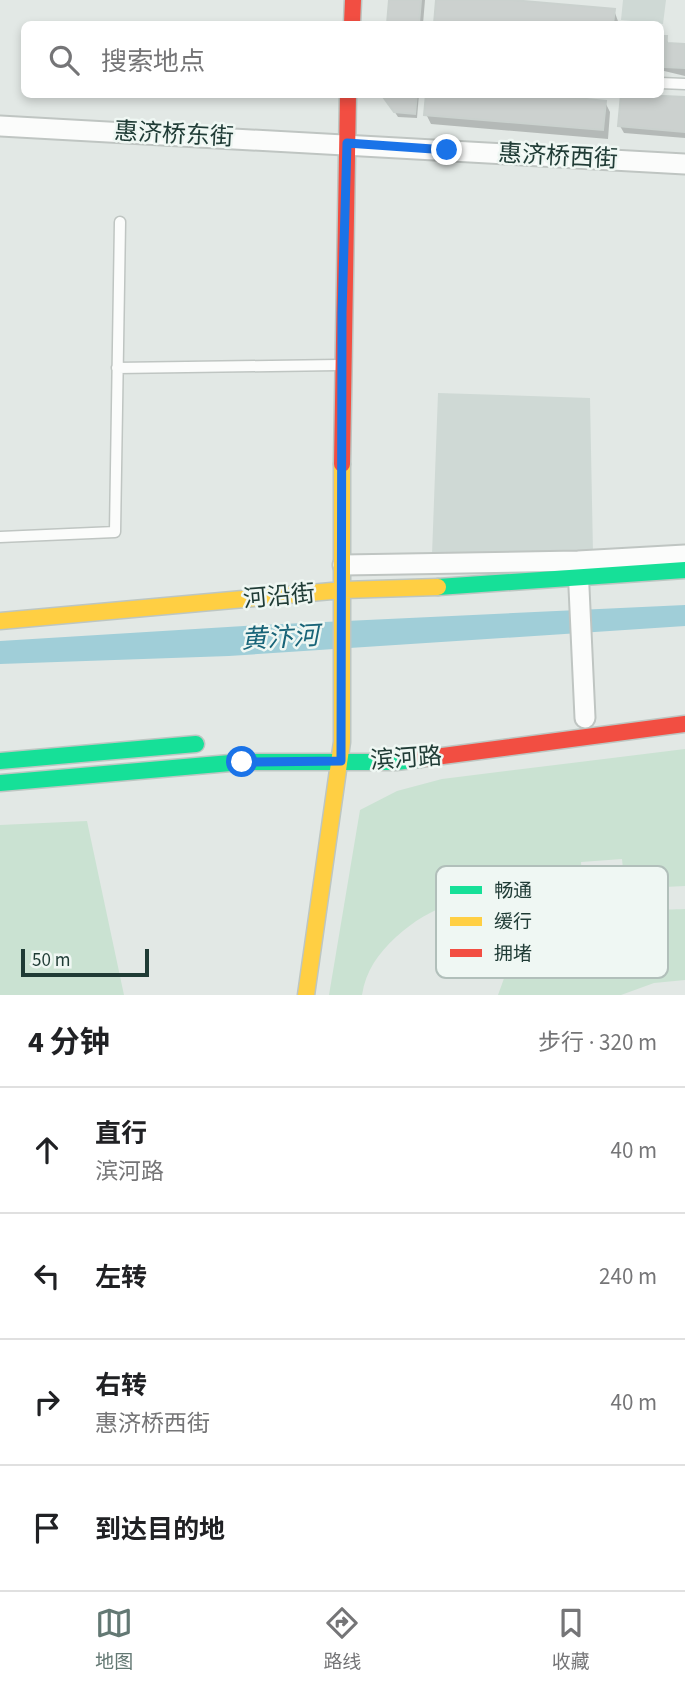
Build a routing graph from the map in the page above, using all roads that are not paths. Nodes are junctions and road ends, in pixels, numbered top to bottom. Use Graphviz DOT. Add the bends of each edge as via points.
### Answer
graph roads {
  1 [pos="353,0"];
  2 [pos="352,21"];
  3 [pos="664,83"];
  4 [pos="685,84"];
  5 [pos="348,98"];
  6 [pos="0,125"];
  7 [pos="347,143"];
  8 [pos="685,163"];
  9 [pos="120,222"];
  10 [pos="342,365"];
  11 [pos="117,368"];
  12 [pos="0,537"];
  13 [pos="685,555"];
  14 [pos="343,565"];
  15 [pos="685,570"];
  16 [pos="579,577"];
  17 [pos="343,598"];
  18 [pos="0,621"];
  19 [pos="585,718"];
  20 [pos="685,724"];
  21 [pos="219,742"];
  22 [pos="0,761"];
  23 [pos="341,761"];
  24 [pos="0,783"];
  25 [pos="306,995"];
  1 -- 2 [label="street"];
  3 -- 4 [label="lane"];
  5 -- 7 [label="street"];
  6 -- 7 [label="street, 惠济桥东街"];
  7 -- 8 [label="street, 惠济桥西街"];
  7 -- 10 [label="street"];
  9 -- 11 [label="lane"];
  10 -- 11 [label="lane"];
  10 -- 14 [label="street"];
  11 -- 12 [label="lane" via="114,532"];
  13 -- 16 [label="street"];
  14 -- 16 [label="street"];
  14 -- 17 [label="street"];
  15 -- 16 [label="street, 河沿街"];
  16 -- 17 [label="street, 河沿街"];
  16 -- 19 [label="street"];
  17 -- 18 [label="street, 河沿街"];
  17 -- 23 [label="street"];
  20 -- 23 [label="street, 滨河路" via="396,762"];
  21 -- 22 [label="street"];
  23 -- 24 [label="street, 滨河路" via="242,762"];
  23 -- 25 [label="street"];
}
